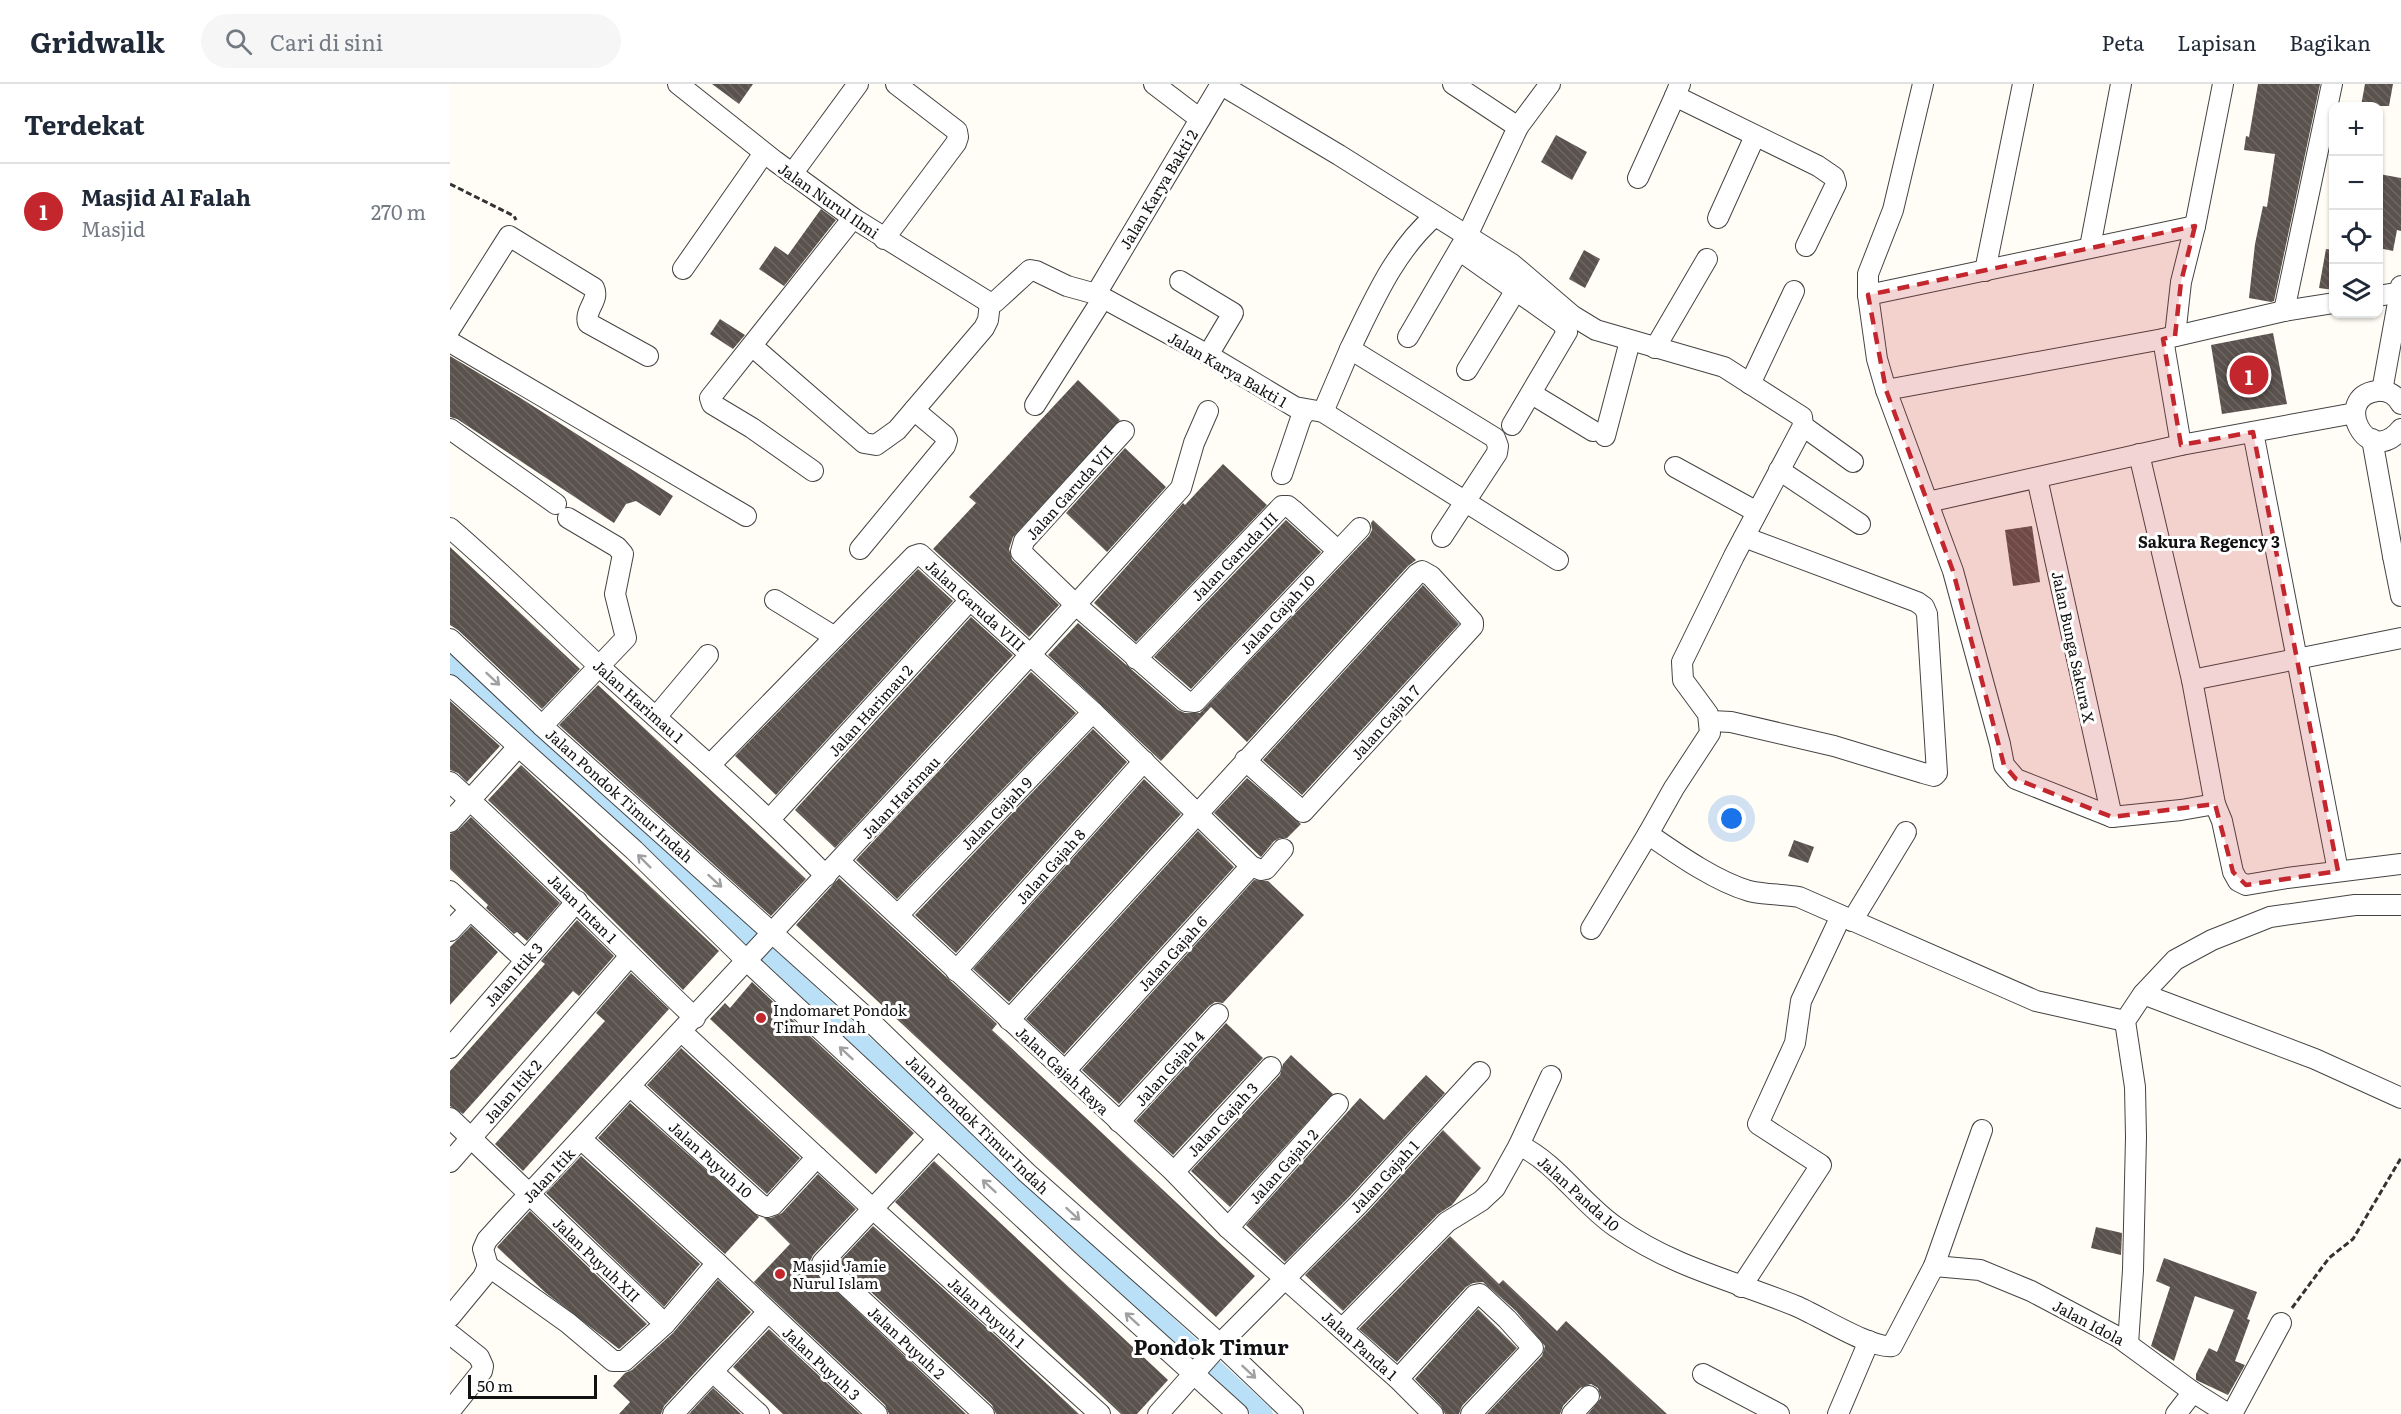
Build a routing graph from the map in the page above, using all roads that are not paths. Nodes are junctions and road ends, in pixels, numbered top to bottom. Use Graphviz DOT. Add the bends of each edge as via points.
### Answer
graph roads {
  1 [pos="678,84"];
  2 [pos="858,84"];
  3 [pos="896,84"];
  4 [pos="1154,84"];
  5 [pos="1220,84"];
  6 [pos="1454,84"];
  7 [pos="1550,84"];
  8 [pos="1923,84"];
  9 [pos="2023,84"];
  10 [pos="2121,84"];
  11 [pos="2223,84"];
  12 [pos="2332,84"];
  13 [pos="1678,90"];
  14 [pos="1200,119"];
  15 [pos="1518,128"];
  16 [pos="1755,136"];
  17 [pos="764,153"];
  18 [pos="792,174"];
  19 [pos="1638,178"];
  20 [pos="1436,216"];
  21 [pos="853,218"];
  22 [pos="1718,218"];
  23 [pos="2195,226"];
  24 [pos="884,239"];
  25 [pos="1463,243"];
  26 [pos="1806,246"];
  27 [pos="2090,247"];
  28 [pos="1707,259"];
  29 [pos="683,269"];
  30 [pos="1985,271"];
  31 [pos="1180,281"];
  32 [pos="1516,290"];
  33 [pos="2401,290"];
  34 [pos="1794,291"];
  35 [pos="1868,295"];
  36 [pos="2383,295"];
  37 [pos="1099,296"];
  38 [pos="990,303"];
  39 [pos="2329,304"];
  40 [pos="2284,311"];
  41 [pos="450,329"];
  42 [pos="1408,337"];
  43 [pos="2169,338"];
  44 [pos="1630,341"];
  45 [pos="450,342"];
  46 [pos="752,346"];
  47 [pos="1655,348"];
  48 [pos="1350,349"];
  49 [pos="1208,356"];
  50 [pos="648,357"];
  51 [pos="1467,370"];
  52 [pos="1750,384"];
  53 [pos="1886,390"];
  54 [pos="2382,391"];
  55 [pos="1532,394"];
  56 [pos="2401,403"];
  57 [pos="1035,405"];
  58 [pos="914,410"];
  59 [pos="1208,411"];
  60 [pos="1315,411"];
  61 [pos="2355,413"];
  62 [pos="1512,424"];
  63 [pos="1803,426"];
  64 [pos="450,429"];
  65 [pos="2401,429"];
  66 [pos="1124,431"];
  67 [pos="2253,432"];
  68 [pos="2372,439"];
  69 [pos="2181,446"];
  70 [pos="2139,454"];
  71 [pos="1853,462"];
  72 [pos="1675,467"];
  73 [pos="1779,470"];
  74 [pos="813,471"];
  75 [pos="1282,474"];
  76 [pos="2037,478"];
  77 [pos="1467,500"];
  78 [pos="1928,502"];
  79 [pos="1757,512"];
  80 [pos="746,516"];
  81 [pos="1860,524"];
  82 [pos="450,528"];
  83 [pos="1359,528"];
  84 [pos="1442,537"];
  85 [pos="1744,537"];
  86 [pos="860,549"];
  87 [pos="1336,550"];
  88 [pos="2397,555"];
  89 [pos="1558,560"];
  90 [pos="2401,596"];
  91 [pos="775,600"];
  92 [pos="970,600"];
  93 [pos="1076,605"];
  94 [pos="835,637"];
  95 [pos="2401,638"];
  96 [pos="450,639"];
  97 [pos="1031,654"];
  98 [pos="708,655"];
  99 [pos="1137,658"];
  100 [pos="2296,658"];
  101 [pos="600,666"];
  102 [pos="2192,680"];
  103 [pos="450,685"];
  104 [pos="1195,702"];
  105 [pos="1093,712"];
  106 [pos="656,717"];
  107 [pos="1711,722"];
  108 [pos="542,726"];
  109 [pos="518,747"];
  110 [pos="1144,760"];
  111 [pos="1245,760"];
  112 [pos="710,765"];
  113 [pos="450,782"];
  114 [pos="470,800"];
  115 [pos="2215,804"];
  116 [pos="1198,814"];
  117 [pos="2112,817"];
  118 [pos="770,819"];
  119 [pos="450,822"];
  120 [pos="1906,832"];
  121 [pos="1648,834"];
  122 [pos="1282,849"];
  123 [pos="2401,864"];
  124 [pos="1251,866"];
  125 [pos="833,869"];
  126 [pos="2338,871"];
  127 [pos="450,891"];
  128 [pos="577,901"];
  129 [pos="2401,905"];
  130 [pos="470,910"];
  131 [pos="898,915"];
  132 [pos="1846,918"];
  133 [pos="1591,929"];
  134 [pos="450,931"];
  135 [pos="770,936"];
  136 [pos="630,956"];
  137 [pos="749,959"];
  138 [pos="525,960"];
  139 [pos="956,971"];
  140 [pos="2143,994"];
  141 [pos="1218,1014"];
  142 [pos="1009,1020"];
  143 [pos="2125,1020"];
  144 [pos="688,1025"];
  145 [pos="450,1048"];
  146 [pos="1271,1067"];
  147 [pos="1065,1071"];
  148 [pos="1480,1072"];
  149 [pos="1551,1076"];
  150 [pos="630,1086"];
  151 [pos="2401,1098"];
  152 [pos="1338,1104"];
  153 [pos="450,1118"];
  154 [pos="1119,1122"];
  155 [pos="1983,1130"];
  156 [pos="471,1138"];
  157 [pos="581,1139"];
  158 [pos="938,1139"];
  159 [pos="1519,1145"];
  160 [pos="817,1157"];
  161 [pos="450,1162"];
  162 [pos="1174,1172"];
  163 [pos="530,1194"];
  164 [pos="873,1209"];
  165 [pos="1228,1228"];
  166 [pos="717,1263"];
  167 [pos="488,1266"];
  168 [pos="1934,1266"];
  169 [pos="1286,1278"];
  170 [pos="1741,1287"];
  171 [pos="767,1313"];
  172 [pos="450,1317"];
  173 [pos="2281,1323"];
  174 [pos="665,1324"];
  175 [pos="1342,1329"];
  176 [pos="450,1334"];
  177 [pos="1869,1341"];
  178 [pos="2128,1344"];
  179 [pos="1217,1347"];
  180 [pos="1198,1371"];
  181 [pos="714,1372"];
  182 [pos="1703,1374"];
  183 [pos="1398,1379"];
  184 [pos="2193,1392"];
  185 [pos="1588,1396"];
  186 [pos="450,1411"];
  187 [pos="673,1414"];
  188 [pos="759,1414"];
  189 [pos="877,1414"];
  190 [pos="984,1414"];
  191 [pos="1100,1414"];
  192 [pos="1158,1414"];
  193 [pos="1238,1414"];
  194 [pos="1293,1414"];
  195 [pos="1433,1414"];
  196 [pos="1472,1414"];
  197 [pos="1572,1414"];
  198 [pos="1779,1414"];
  199 [pos="1838,1414"];
  200 [pos="2176,1414"];
  201 [pos="2230,1414"];
  1 -- 17 [label="street, Jalan Nurul Ilmi"];
  2 -- 18 [label="street"];
  3 -- 24 [label="street" via="957,131 958,137"];
  4 -- 14 [label="street"];
  5 -- 14 [label="street, Jalan Karya Bakti 2"];
  5 -- 20 [label="street"];
  6 -- 15 [label="street"];
  7 -- 15 [label="street"];
  8 -- 35 [label="street" via="1893,210 1868,274"];
  9 -- 30 [label="street"];
  10 -- 27 [label="street"];
  11 -- 23 [label="street"];
  12 -- 40 [label="street"];
  13 -- 16 [label="street"];
  13 -- 19 [label="street"];
  14 -- 37 [label="street, Jalan Karya Bakti 2"];
  15 -- 25 [label="street"];
  16 -- 22 [label="street"];
  16 -- 26 [label="street" via="1835,178 1836,184"];
  17 -- 18 [label="street, Jalan Nurul Ilmi"];
  17 -- 29 [label="street"];
  18 -- 21 [label="street, Jalan Nurul Ilmi"];
  20 -- 25 [label="street"];
  20 -- 48 [label="street" via="1404,250"];
  21 -- 24 [label="street, Jalan Nurul Ilmi"];
  21 -- 46 [label="street"];
  23 -- 27 [label="street"];
  23 -- 43 [label="street"];
  24 -- 38 [label="street, Jalan Nurul Ilmi"];
  25 -- 32 [label="street"];
  25 -- 42 [label="street"];
  25 -- 44 [label="street" via="1512,264 1584,323"];
  27 -- 30 [label="street"];
  28 -- 47 [label="street"];
  30 -- 35 [label="street"];
  31 -- 49 [label="street" via="1233,313"];
  32 -- 51 [label="street"];
  32 -- 55 [label="street" via="1562,323 1567,332"];
  33 -- 36 [label="street"];
  33 -- 54 [label="street"];
  34 -- 52 [label="street"];
  35 -- 53 [label="street" via="1877,359"];
  37 -- 38 [label="street, Jalan Karya Bakti 1" via="1030,270"];
  37 -- 49 [label="street, Jalan Karya Bakti 1"];
  37 -- 57 [label="street, Jalan Karya Bakti 2"];
  38 -- 58 [label="street" via="984,328"];
  39 -- 40 [label="street"];
  40 -- 43 [label="street"];
  41 -- 50 [label="street" via="509,236 594,288 596,296 588,323"];
  43 -- 53 [label="street"];
  43 -- 69 [label="street"];
  44 -- 47 [label="street"];
  44 -- 55 [label="street" via="1599,433"];
  45 -- 80 [label="street"];
  46 -- 58 [label="street" via="868,445 881,443"];
  46 -- 74 [label="street" via="710,401"];
  47 -- 52 [label="street" via="1724,367"];
  48 -- 60 [label="street"];
  48 -- 77 [label="street" via="1495,438 1497,453"];
  49 -- 60 [label="street, Jalan Karya Bakti 1" via="1294,407"];
  52 -- 63 [label="street" via="1800,415"];
  53 -- 78 [label="street"];
  54 -- 56 [label="street"];
  54 -- 61 [label="street" via="2364,396"];
  55 -- 62 [label="street"];
  58 -- 86 [label="street" via="945,436 945,446"];
  59 -- 93 [label="street, Jalan Harimau" via="1181,488"];
  60 -- 75 [label="street" via="1302,418"];
  60 -- 77 [label="street, Jalan Karya Bakti 1"];
  61 -- 67 [label="street"];
  61 -- 68 [label="street" via="2360,432"];
  63 -- 71 [label="street"];
  63 -- 73 [label="street"];
  64 -- 101 [label="street" via="623,554 615,594 626,638"];
  65 -- 68 [label="street" via="2387,440"];
  66 -- 93 [label="street, Jalan Garuda VII" via="1022,545 1023,555"];
  67 -- 69 [label="street"];
  67 -- 100 [label="street"];
  68 -- 88 [label="street"];
  69 -- 70 [label="street"];
  70 -- 76 [label="street"];
  70 -- 102 [label="street"];
  72 -- 79 [label="street"];
  73 -- 79 [label="street"];
  73 -- 81 [label="street"];
  76 -- 78 [label="street"];
  76 -- 117 [label="street, Jalan Bunga Sakura X"];
  77 -- 84 [label="street"];
  77 -- 89 [label="street, Jalan Karya Bakti 1"];
  78 -- 117 [label="street" via="1953,571 2004,765 2016,779"];
  79 -- 85 [label="street"];
  82 -- 101 [label="street, Jalan Harimau 1"];
  83 -- 87 [label="street, Jalan Gajah 10"];
  85 -- 107 [label="street" via="1682,662 1683,680"];
  85 -- 107 [label="street" via="1924,607 1938,769 1934,776 1834,746 1735,723"];
  87 -- 99 [label="street, Jalan Garuda III" via="1290,507 1282,506"];
  87 -- 104 [label="street, Jalan Gajah 10"];
  88 -- 90 [label="street"];
  91 -- 94 [label="street"];
  92 -- 94 [label="street, Jalan Garuda VIII" via="922,555 914,556"];
  92 -- 97 [label="street, Jalan Garuda VIII"];
  92 -- 118 [label="street, Jalan Harimau 2"];
  93 -- 97 [label="street, Jalan Harimau"];
  93 -- 99 [label="street, Jalan Garuda VII"];
  94 -- 112 [label="street"];
  95 -- 100 [label="street"];
  96 -- 108 [label="street, Jalan Pondok Timur Indah, one-way"];
  97 -- 105 [label="street, Jalan Garuda VIII"];
  97 -- 125 [label="street, Jalan Harimau"];
  98 -- 106 [label="street"];
  99 -- 104 [label="street, Jalan Garuda VII" via="1186,701"];
  100 -- 102 [label="street"];
  100 -- 126 [label="street"];
  101 -- 106 [label="street, Jalan Harimau 1"];
  101 -- 108 [label="street"];
  102 -- 115 [label="street"];
  103 -- 109 [label="street"];
  105 -- 110 [label="street, Jalan Garuda VIII"];
  105 -- 131 [label="street, Jalan Gajah 9"];
  106 -- 112 [label="street, Jalan Harimau 1"];
  107 -- 121 [label="street" via="1705,742"];
  108 -- 135 [label="street, Jalan Pondok Timur Indah, one-way"];
  109 -- 114 [label="street"];
  137 -- 109 [label="street, one-way"];
  110 -- 116 [label="street, Jalan Garuda VIII"];
  110 -- 139 [label="street, Jalan Gajah 8"];
  111 -- 111 [label="street, Jalan Gajah 7" via="1419,572 1431,576 1473,622 1303,812"];
  111 -- 116 [label="street"];
  112 -- 118 [label="street, Jalan Harimau 1"];
  113 -- 114 [label="street, Jalan Intan 1"];
  114 -- 119 [label="street"];
  114 -- 128 [label="street, Jalan Intan 1"];
  115 -- 117 [label="street"];
  115 -- 126 [label="street" via="2238,881 2246,885"];
  116 -- 124 [label="street, Jalan Garuda VIII"];
  116 -- 142 [label="street"];
  118 -- 125 [label="street, Jalan Harimau 1"];
  120 -- 132 [label="street"];
  121 -- 132 [label="street" via="1740,888 1799,897"];
  121 -- 133 [label="street"];
  122 -- 124 [label="street, Jalan Gajah 6" via="1266,869"];
  123 -- 126 [label="street"];
  124 -- 147 [label="street, Jalan Gajah 6"];
  125 -- 131 [label="street, Jalan Gajah Raya"];
  125 -- 135 [label="street, Jalan Harimau"];
  127 -- 130 [label="street"];
  128 -- 136 [label="street, Jalan Intan 1"];
  128 -- 138 [label="street, Jalan Itik 3"];
  129 -- 140 [label="street" via="2355,905 2270,917 2189,951"];
  130 -- 134 [label="street"];
  130 -- 138 [label="street"];
  131 -- 139 [label="street, Jalan Gajah Raya"];
  132 -- 143 [label="street" via="2036,1001"];
  132 -- 170 [label="street" via="1801,1001 1795,1043 1758,1124 1821,1165"];
  135 -- 137 [label="street, Jalan Harimau"];
  135 -- 179 [label="street, Jalan Pondok Timur Indah, one-way" via="867,1018 1027,1173"];
  136 -- 144 [label="street, Jalan Intan 1"];
  136 -- 156 [label="street, Jalan Itik 2"];
  137 -- 144 [label="street, Jalan Itik"];
  158 -- 137 [label="street, one-way"];
  138 -- 145 [label="street, Jalan Itik 3"];
  139 -- 142 [label="street, Jalan Gajah Raya"];
  140 -- 143 [label="street"];
  140 -- 151 [label="street" via="2315,1059"];
  141 -- 154 [label="street, Jalan Gajah 4"];
  142 -- 147 [label="street, Jalan Gajah Raya"];
  143 -- 178 [label="street" via="2135,1087 2136,1137"];
  144 -- 150 [label="street, Jalan Itik"];
  144 -- 160 [label="street, Jalan Intan 1"];
  146 -- 162 [label="street, Jalan Gajah 3"];
  147 -- 154 [label="street, Jalan Gajah Raya"];
  148 -- 169 [label="street, Jalan Gajah 1"];
  149 -- 159 [label="street"];
  150 -- 157 [label="street, Jalan Itik"];
  150 -- 160 [label="street, Jalan Puyuh 10" via="761,1205 773,1205"];
  152 -- 165 [label="street, Jalan Gajah 2"];
  153 -- 156 [label="street, Jalan Puyuh XII"];
  154 -- 162 [label="street, Jalan Gajah Raya"];
  155 -- 168 [label="street"];
  156 -- 161 [label="street, Jalan Itik 2"];
  156 -- 163 [label="street, Jalan Puyuh XII"];
  157 -- 163 [label="street, Jalan Itik"];
  157 -- 166 [label="street, Jalan Puyuh 3"];
  158 -- 164 [label="street, Jalan Puyuh 2"];
  180 -- 158 [label="street, one-way" via="1070,1262"];
  159 -- 170 [label="street, Jalan Panda 10" via="1545,1160 1615,1226 1660,1255"];
  159 -- 175 [label="street" via="1495,1188 1447,1222"];
  160 -- 164 [label="street, Jalan Puyuh 1"];
  162 -- 165 [label="street, Jalan Gajah Raya"];
  163 -- 167 [label="street, Jalan Itik" via="487,1240 483,1250"];
  163 -- 174 [label="street, Jalan Puyuh XII"];
  164 -- 190 [label="street, Jalan Puyuh 2" via="822,1263"];
  164 -- 191 [label="street, Jalan Puyuh 1"];
  165 -- 169 [label="street, Jalan Gajah Raya"];
  166 -- 171 [label="street, Jalan Puyuh 3"];
  166 -- 174 [label="street"];
  167 -- 172 [label="street"];
  167 -- 174 [label="street" via="568,1323 613,1361 624,1361"];
  168 -- 177 [label="street, Jalan Panda 10" via="1894,1345 1885,1347"];
  168 -- 178 [label="street, Jalan Idola" via="1980,1270 2031,1291"];
  169 -- 175 [label="street, Jalan Panda 1"];
  169 -- 179 [label="street, Jalan Gajah 1"];
  170 -- 177 [label="street, Jalan Panda 10" via="1796,1306"];
  171 -- 181 [label="street"];
  171 -- 189 [label="street, Jalan Puyuh 3"];
  173 -- 201 [label="street"];
  175 -- 183 [label="street, Jalan Panda 1"];
  176 -- 186 [label="street" via="479,1357 483,1366"];
  177 -- 199 [label="street"];
  178 -- 184 [label="street, Jalan Idola"];
  179 -- 180 [label="street, Jalan Gajah 1"];
  179 -- 194 [label="street, Jalan Pondok Timur Indah, one-way"];
  180 -- 192 [label="street, Jalan Gajah 1"];
  180 -- 193 [label="street"];
  181 -- 187 [label="street"];
  181 -- 188 [label="street"];
  182 -- 198 [label="street"];
  183 -- 195 [label="street, Jalan Panda 1"];
  183 -- 196 [label="street" via="1477,1294 1533,1348"];
  184 -- 200 [label="street"];
  184 -- 201 [label="street, Jalan Idola"];
  185 -- 197 [label="street"];
}
